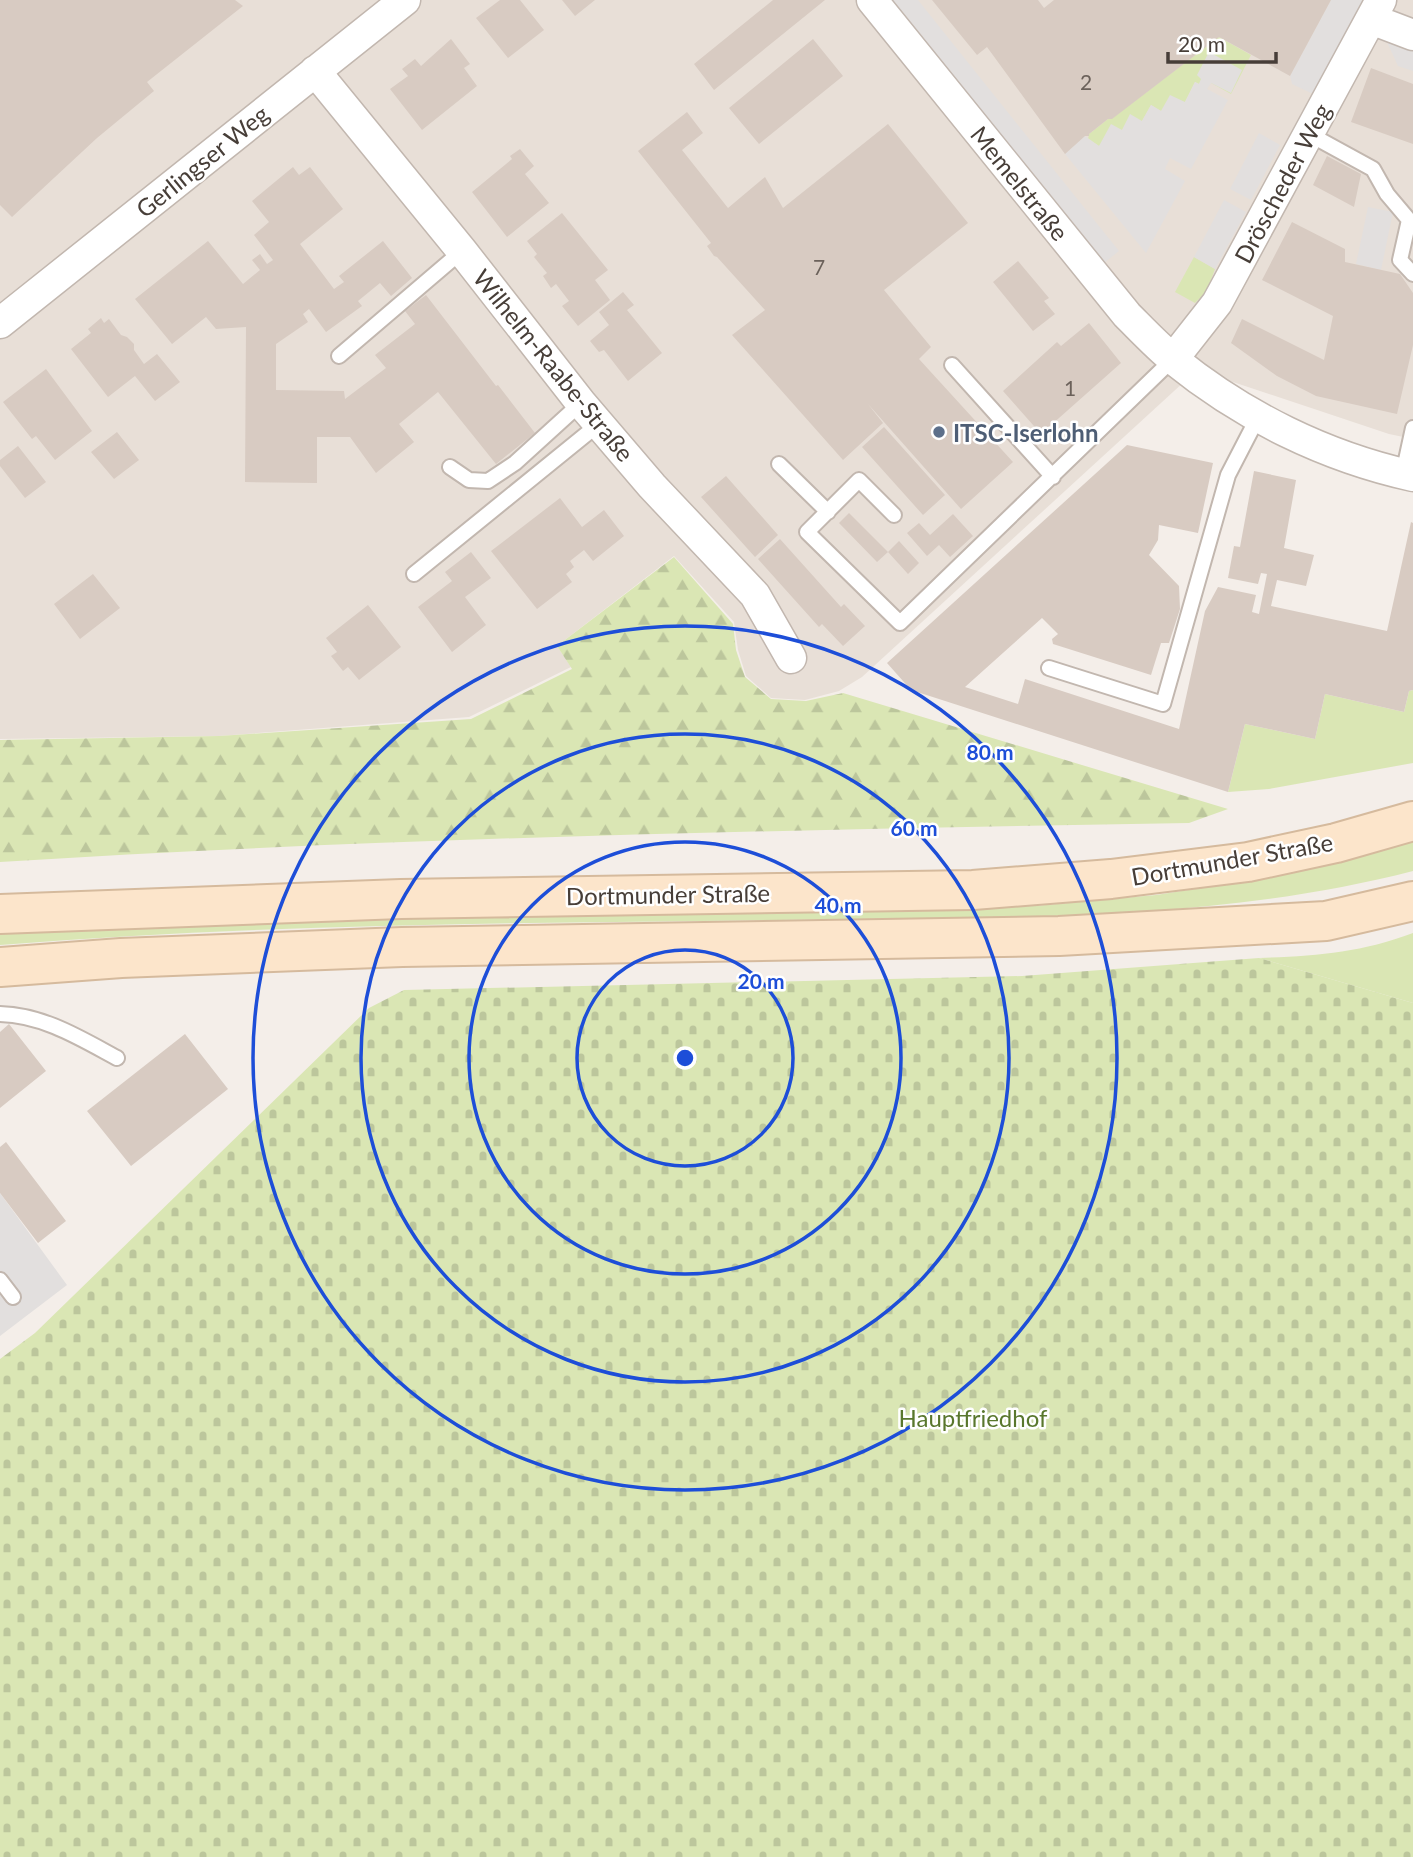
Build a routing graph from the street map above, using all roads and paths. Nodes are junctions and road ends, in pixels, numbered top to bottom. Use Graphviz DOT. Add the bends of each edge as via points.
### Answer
graph roads {
  1 [pos="405,0"];
  2 [pos="872,0"];
  3 [pos="1376,10"];
  4 [pos="1413,35"];
  5 [pos="315,71"];
  6 [pos="1309,134"];
  7 [pos="462,251"];
  8 [pos="1413,274"];
  9 [pos="0,323"];
  10 [pos="339,356"];
  11 [pos="1173,359"];
  12 [pos="952,365"];
  13 [pos="591,413"];
  14 [pos="1258,417"];
  15 [pos="1413,428"];
  16 [pos="779,464"];
  17 [pos="450,467"];
  18 [pos="1408,475"];
  19 [pos="1053,477"];
  20 [pos="828,512"];
  21 [pos="894,515"];
  22 [pos="414,574"];
  23 [pos="791,658"];
  24 [pos="1049,668"];
  25 [pos="1413,821"];
  26 [pos="1413,901"];
  27 [pos="0,915"];
  28 [pos="0,967"];
  29 [pos="0,1014"];
  30 [pos="117,1058"];
  31 [pos="0,1280"];
  32 [pos="13,1297"];
  1 -- 5 [label="street, Gerlingser Weg"];
  2 -- 11 [label="street, Memelstraße" via="1127,315"];
  3 -- 4 [label="street"];
  3 -- 6 [label="street, Dröscheder Weg"];
  5 -- 7 [label="street, Wilhelm-Raabe-Straße"];
  5 -- 9 [label="street, Gerlingser Weg"];
  6 -- 8 [label="lane" via="1373,169 1409,220 1400,260"];
  6 -- 11 [label="street, Dröscheder Weg" via="1217,303"];
  7 -- 10 [label="lane"];
  7 -- 13 [label="street, Wilhelm-Raabe-Straße"];
  11 -- 14 [label="street, Memelstraße"];
  11 -- 19 [label="lane"];
  12 -- 19 [label="lane"];
  13 -- 17 [label="lane" via="488,481 469,480"];
  13 -- 22 [label="lane"];
  13 -- 23 [label="street, Wilhelm-Raabe-Straße" via="652,486 755,595"];
  14 -- 18 [label="street, Memelstraße" via="1306,442"];
  14 -- 24 [label="lane" via="1228,475 1163,704"];
  15 -- 18 [label="lane"];
  16 -- 20 [label="lane"];
  19 -- 20 [label="lane" via="900,623 807,532"];
  20 -- 21 [label="lane" via="859,480"];
  25 -- 27 [label="main road, Dortmunder Straße" via="1248,862 973,890 415,898"];
  26 -- 28 [label="main road, Dortmunder Straße" via="1326,922 1059,936 402,947"];
  29 -- 30 [label="lane" via="53,1024"];
  31 -- 32 [label="lane"];
}
